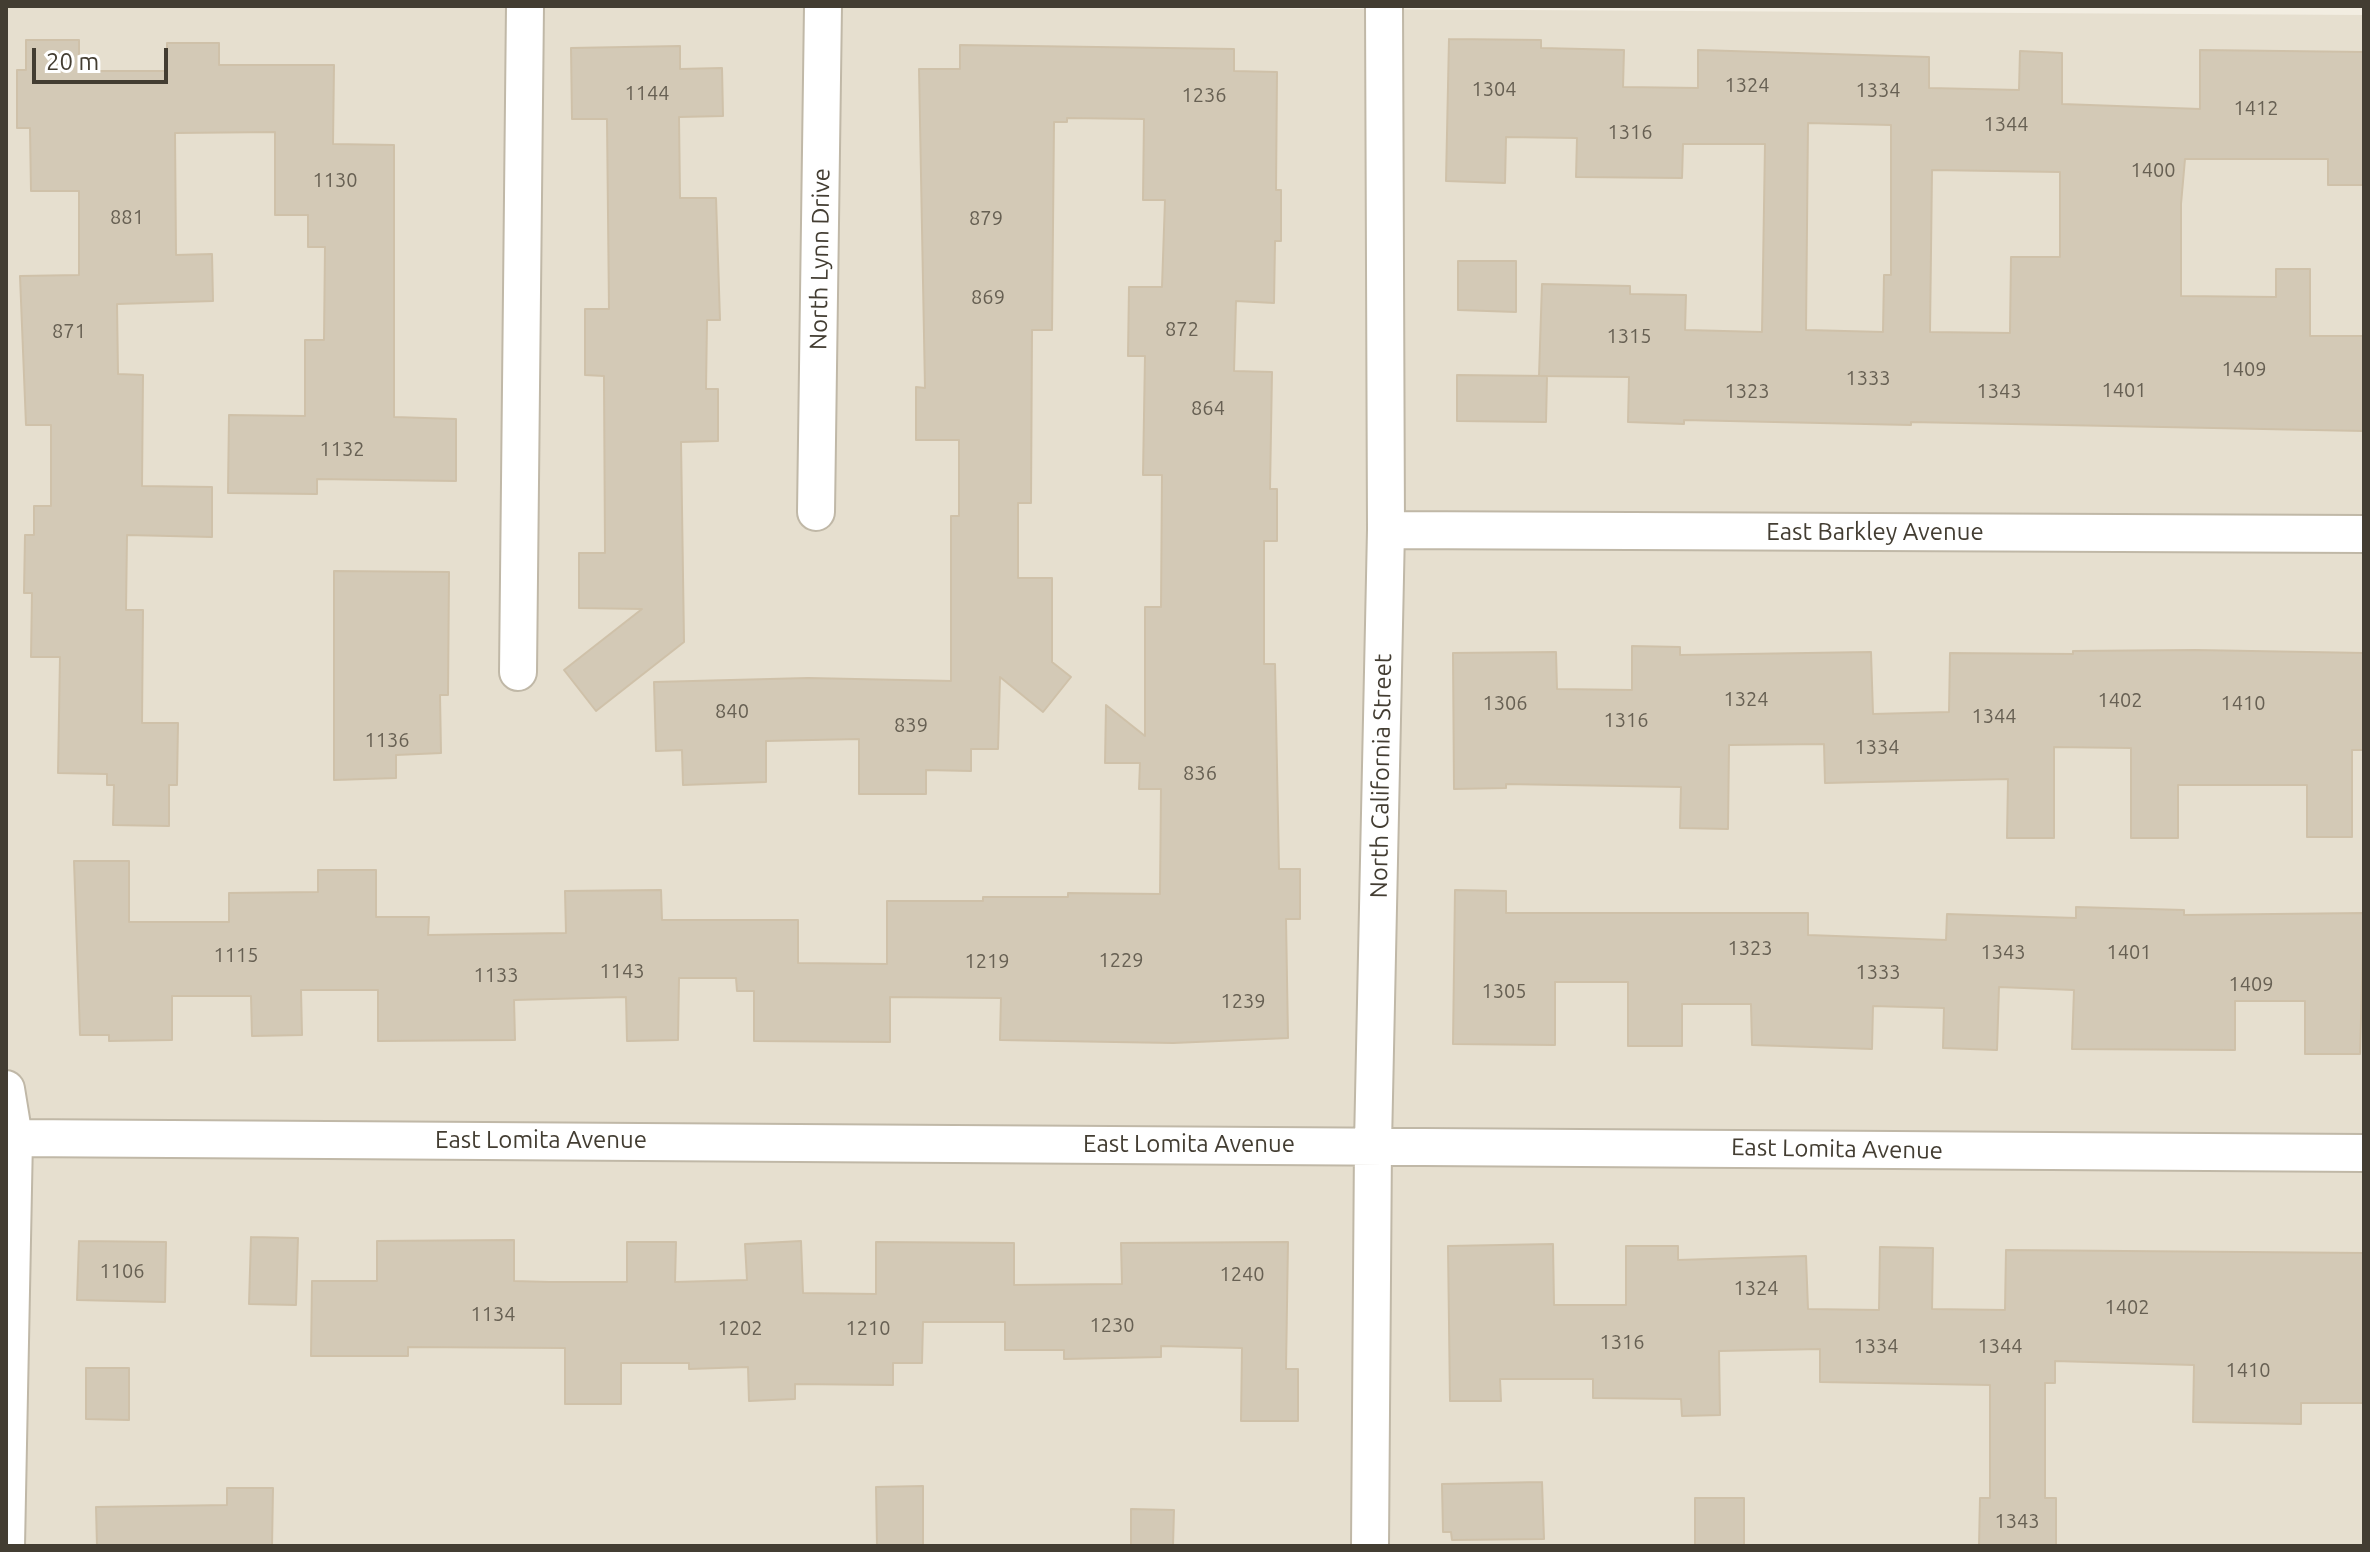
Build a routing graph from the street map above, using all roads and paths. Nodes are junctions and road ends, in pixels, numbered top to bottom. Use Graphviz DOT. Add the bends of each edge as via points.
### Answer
graph roads {
  1 [pos="525,6"];
  2 [pos="823,6"];
  3 [pos="1384,6"];
  4 [pos="816,512"];
  5 [pos="1386,530"];
  6 [pos="2364,534"];
  7 [pos="518,672"];
  8 [pos="6,1089"];
  9 [pos="14,1138"];
  10 [pos="1373,1144"];
  11 [pos="2364,1153"];
  12 [pos="6,1546"];
  13 [pos="1370,1546"];
  1 -- 7 [label="street"];
  2 -- 4 [label="street, North Lynn Drive"];
  3 -- 5 [label="street, North California Street"];
  5 -- 6 [label="street, East Barkley Avenue"];
  5 -- 10 [label="street, North California Street"];
  8 -- 9 [label="street"];
  9 -- 10 [label="street, East Lomita Avenue"];
  9 -- 12 [label="street"];
  10 -- 11 [label="street, East Lomita Avenue"];
  10 -- 13 [label="street, North California Street"];
}
